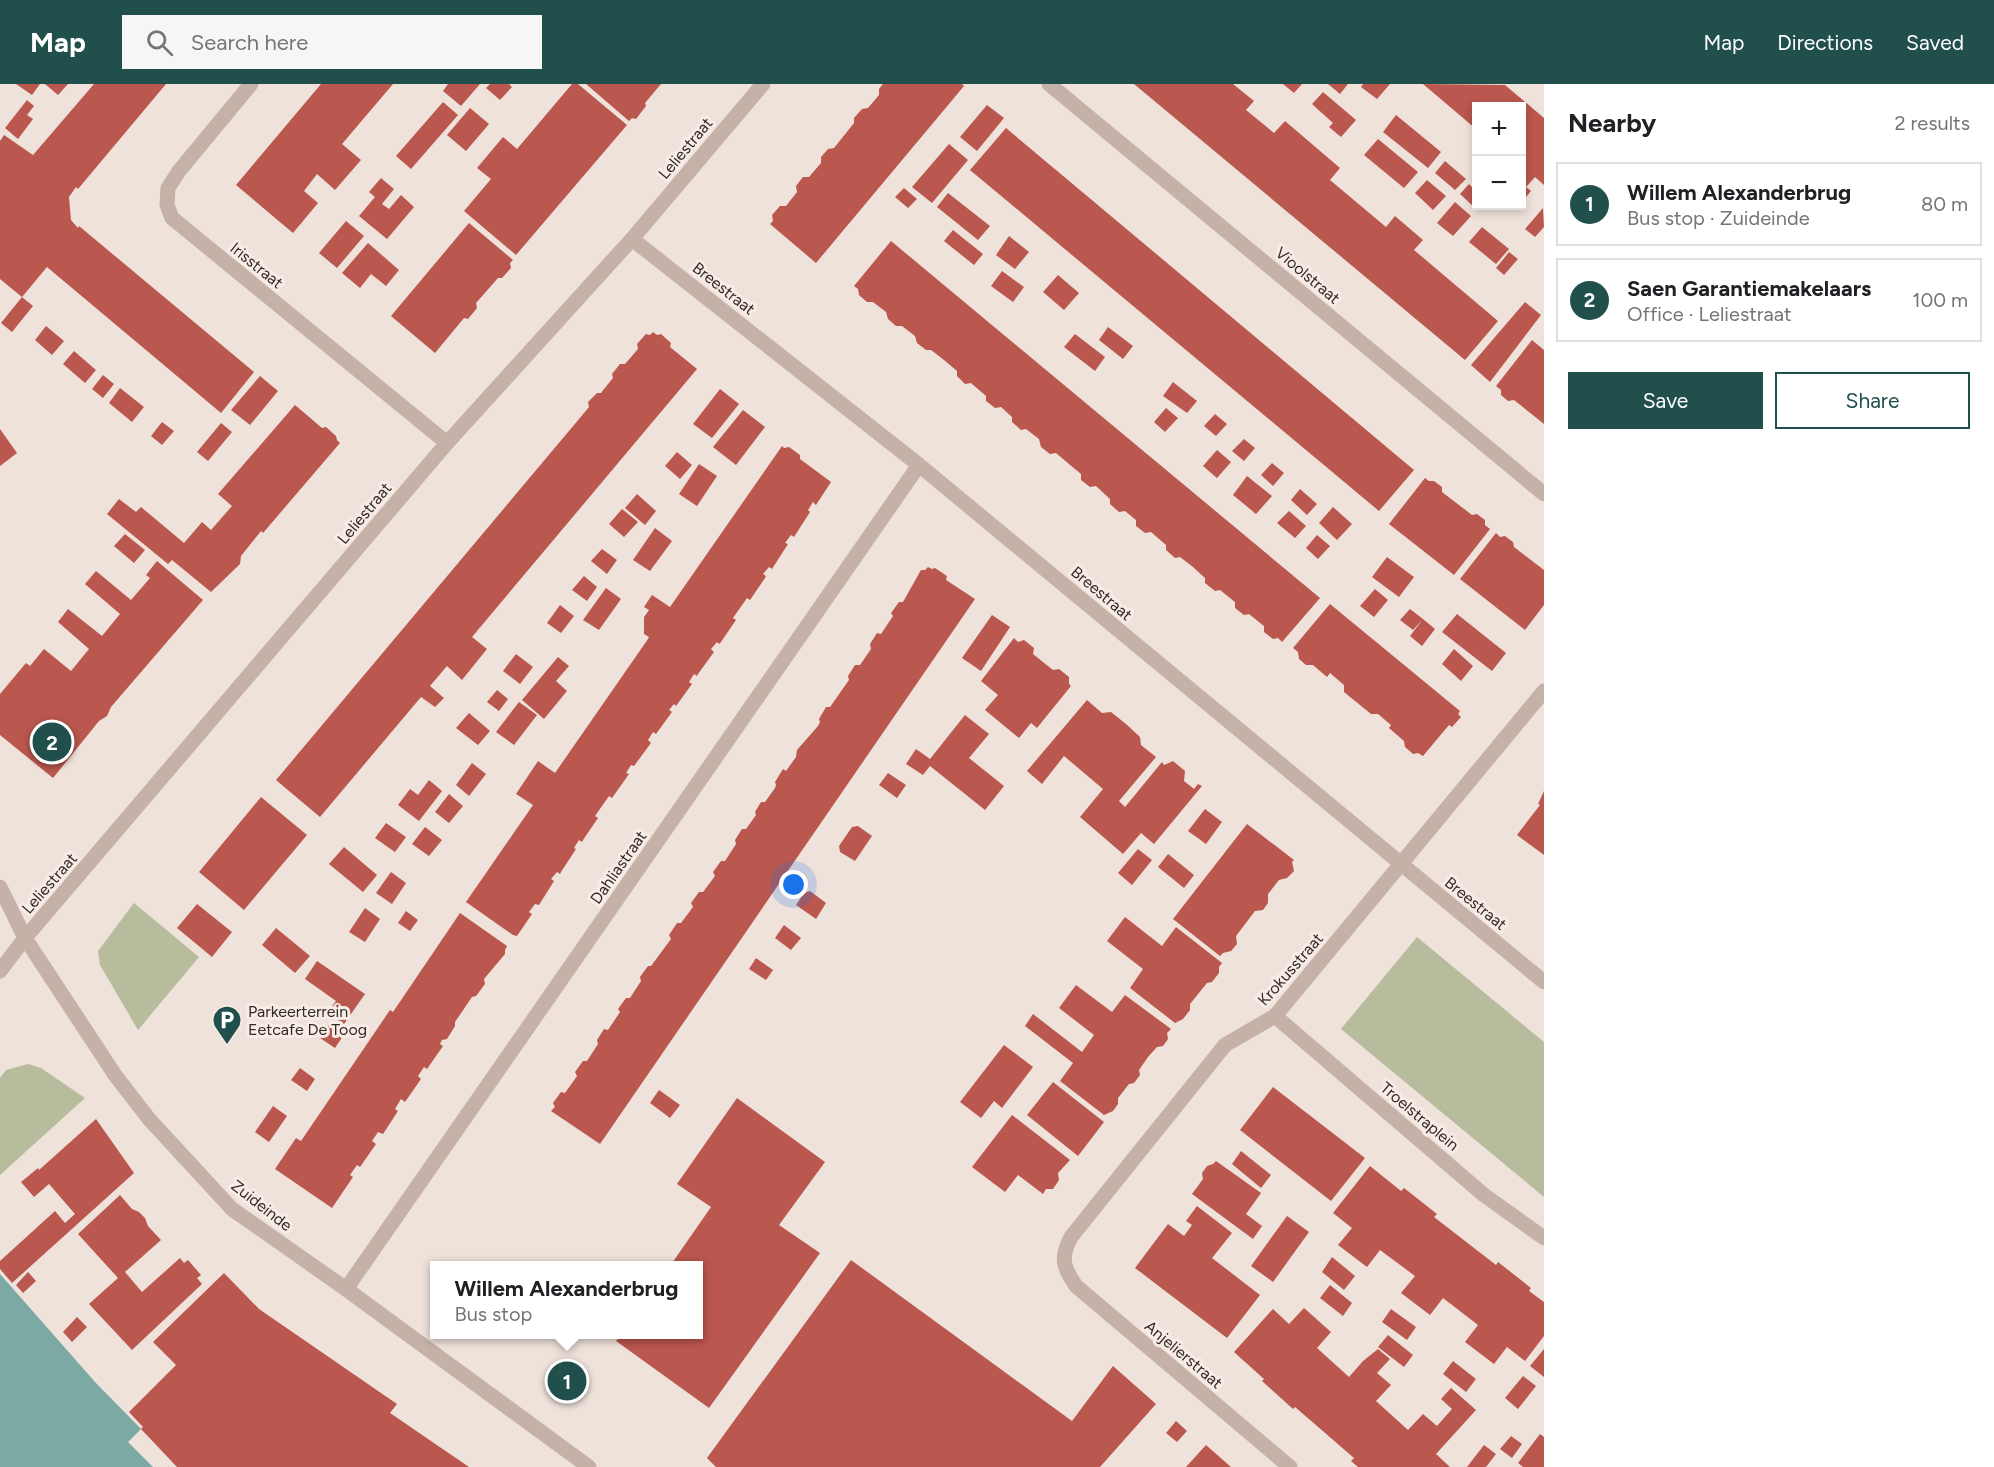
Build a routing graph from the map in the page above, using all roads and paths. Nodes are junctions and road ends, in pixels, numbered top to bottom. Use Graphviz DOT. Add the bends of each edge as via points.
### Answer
graph roads {
  1 [pos="251,84"];
  2 [pos="763,84"];
  3 [pos="1049,84"];
  4 [pos="632,239"];
  5 [pos="447,443"];
  6 [pos="919,465"];
  7 [pos="1544,494"];
  8 [pos="1544,691"];
  9 [pos="1401,865"];
  10 [pos="0,887"];
  11 [pos="25,938"];
  12 [pos="0,971"];
  13 [pos="1544,982"];
  14 [pos="1275,1016"];
  15 [pos="1544,1238"];
  16 [pos="1064,1262"];
  17 [pos="346,1289"];
  18 [pos="589,1467"];
  19 [pos="1290,1467"];
  1 -- 5 [label="street, Irisstraat" via="178,171 168,188 167,205 172,218"];
  2 -- 4 [label="street, Leliestraat"];
  3 -- 7 [label="street, Vioolstraat"];
  4 -- 5 [label="street, Leliestraat"];
  4 -- 6 [label="street, Breestraat"];
  5 -- 11 [label="street, Leliestraat"];
  6 -- 9 [label="street, Breestraat"];
  6 -- 17 [label="street, Dahliastraat"];
  8 -- 9 [label="street, Krokusstraat"];
  9 -- 13 [label="street, Breestraat"];
  9 -- 14 [label="street, Krokusstraat"];
  10 -- 11 [label="street, Zuideinde"];
  11 -- 12 [label="street, Leliestraat"];
  11 -- 17 [label="street, Zuideinde" via="115,1075 149,1119 232,1209"];
  14 -- 15 [label="street, Troelstraplein" via="1484,1195"];
  14 -- 16 [label="street, Krokusstraat" via="1225,1045 1071,1237 1064,1250"];
  16 -- 19 [label="street, Anjelierstraat" via="1076,1286"];
  17 -- 18 [label="street, Zuideinde"];
}
